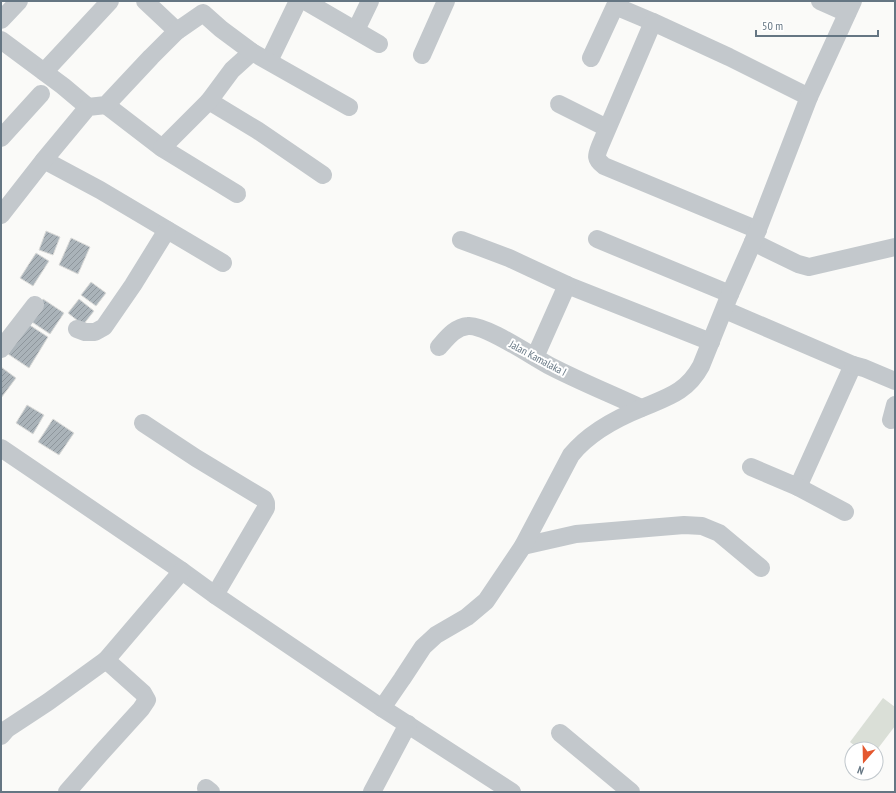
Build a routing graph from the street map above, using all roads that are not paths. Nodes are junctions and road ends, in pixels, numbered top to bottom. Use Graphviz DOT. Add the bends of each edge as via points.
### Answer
graph roads {
  1 [pos="19,1"];
  2 [pos="110,1"];
  3 [pos="145,1"];
  4 [pos="298,1"];
  5 [pos="305,1"];
  6 [pos="370,1"];
  7 [pos="446,1"];
  8 [pos="820,1"];
  9 [pos="616,4"];
  10 [pos="208,7"];
  11 [pos="850,7"];
  12 [pos="1,20"];
  13 [pos="654,22"];
  14 [pos="356,30"];
  15 [pos="177,31"];
  16 [pos="1,40"];
  17 [pos="379,44"];
  18 [pos="252,52"];
  19 [pos="422,55"];
  20 [pos="591,58"];
  21 [pos="269,61"];
  22 [pos="44,72"];
  23 [pos="41,94"];
  24 [pos="809,97"];
  25 [pos="208,101"];
  26 [pos="559,104"];
  27 [pos="106,105"];
  28 [pos="88,107"];
  29 [pos="349,107"];
  30 [pos="607,128"];
  31 [pos="1,138"];
  32 [pos="162,148"];
  33 [pos="44,160"];
  34 [pos="323,175"];
  35 [pos="237,194"];
  36 [pos="1,215"];
  37 [pos="167,230"];
  38 [pos="756,236"];
  39 [pos="597,239"];
  40 [pos="462,240"];
  41 [pos="895,247"];
  42 [pos="223,263"];
  43 [pos="566,285"];
  44 [pos="727,302"];
  45 [pos="34,305"];
  46 [pos="77,329"];
  47 [pos="711,342"];
  48 [pos="439,347"];
  49 [pos="1,349"];
  50 [pos="535,357"];
  51 [pos="853,365"];
  52 [pos="895,381"];
  53 [pos="641,408"];
  54 [pos="142,423"];
  55 [pos="1,448"];
  56 [pos="751,467"];
  57 [pos="798,487"];
  58 [pos="845,512"];
  59 [pos="523,546"];
  60 [pos="761,568"];
  61 [pos="182,571"];
  62 [pos="215,595"];
  63 [pos="106,660"];
  64 [pos="382,708"];
  65 [pos="408,724"];
  66 [pos="560,733"];
  67 [pos="1,736"];
  68 [pos="67,792"];
  69 [pos="372,792"];
  70 [pos="512,792"];
  71 [pos="631,792"];
  1 -- 12 [label="street"];
  2 -- 22 [label="street"];
  3 -- 15 [label="street"];
  4 -- 21 [label="street"];
  5 -- 14 [label="street"];
  6 -- 14 [label="street"];
  7 -- 19 [label="street"];
  8 -- 11 [label="street"];
  9 -- 13 [label="street"];
  9 -- 20 [label="street"];
  10 -- 15 [label="street"];
  10 -- 18 [label="street" via="221,29"];
  11 -- 24 [label="street"];
  13 -- 24 [label="street"];
  13 -- 30 [label="street"];
  14 -- 17 [label="street"];
  15 -- 27 [label="street"];
  16 -- 22 [label="street"];
  18 -- 21 [label="street"];
  18 -- 25 [label="street" via="232,70"];
  21 -- 29 [label="street"];
  22 -- 28 [label="street"];
  23 -- 31 [label="street"];
  24 -- 38 [label="street"];
  25 -- 32 [label="street"];
  25 -- 34 [label="street"];
  26 -- 30 [label="street"];
  27 -- 28 [label="street"];
  27 -- 32 [label="street"];
  28 -- 33 [label="street"];
  30 -- 38 [label="street" via="597,155 598,162"];
  32 -- 35 [label="street"];
  33 -- 36 [label="street"];
  33 -- 37 [label="street"];
  37 -- 42 [label="street"];
  37 -- 46 [label="street" via="104,327 95,332"];
  38 -- 41 [label="street" via="798,264 809,267"];
  38 -- 44 [label="street"];
  39 -- 44 [label="street"];
  40 -- 43 [label="street" via="509,258"];
  43 -- 47 [label="street"];
  43 -- 50 [label="street"];
  44 -- 47 [label="street"];
  44 -- 51 [label="street"];
  45 -- 49 [label="street"];
  47 -- 53 [label="street" via="701,366 688,385 662,400"];
  48 -- 50 [label="street, Jalan Kamalaka I" via="457,328 469,325 496,335"];
  50 -- 53 [label="street, Jalan Kamalaka I"];
  51 -- 52 [label="street"];
  51 -- 57 [label="street"];
  53 -- 59 [label="street" via="580,444 571,455"];
  54 -- 62 [label="street" via="264,498 266,508"];
  55 -- 61 [label="street"];
  56 -- 57 [label="street"];
  57 -- 58 [label="street"];
  59 -- 60 [label="street" via="576,534 684,525 702,526 719,533"];
  59 -- 64 [label="street" via="486,601 467,617 436,635 423,647"];
  61 -- 62 [label="street"];
  61 -- 63 [label="street"];
  62 -- 64 [label="street"];
  63 -- 67 [label="street" via="7,729"];
  63 -- 68 [label="street" via="143,693 147,700"];
  64 -- 65 [label="street"];
  65 -- 69 [label="street"];
  65 -- 70 [label="street"];
  66 -- 71 [label="street"];
}
